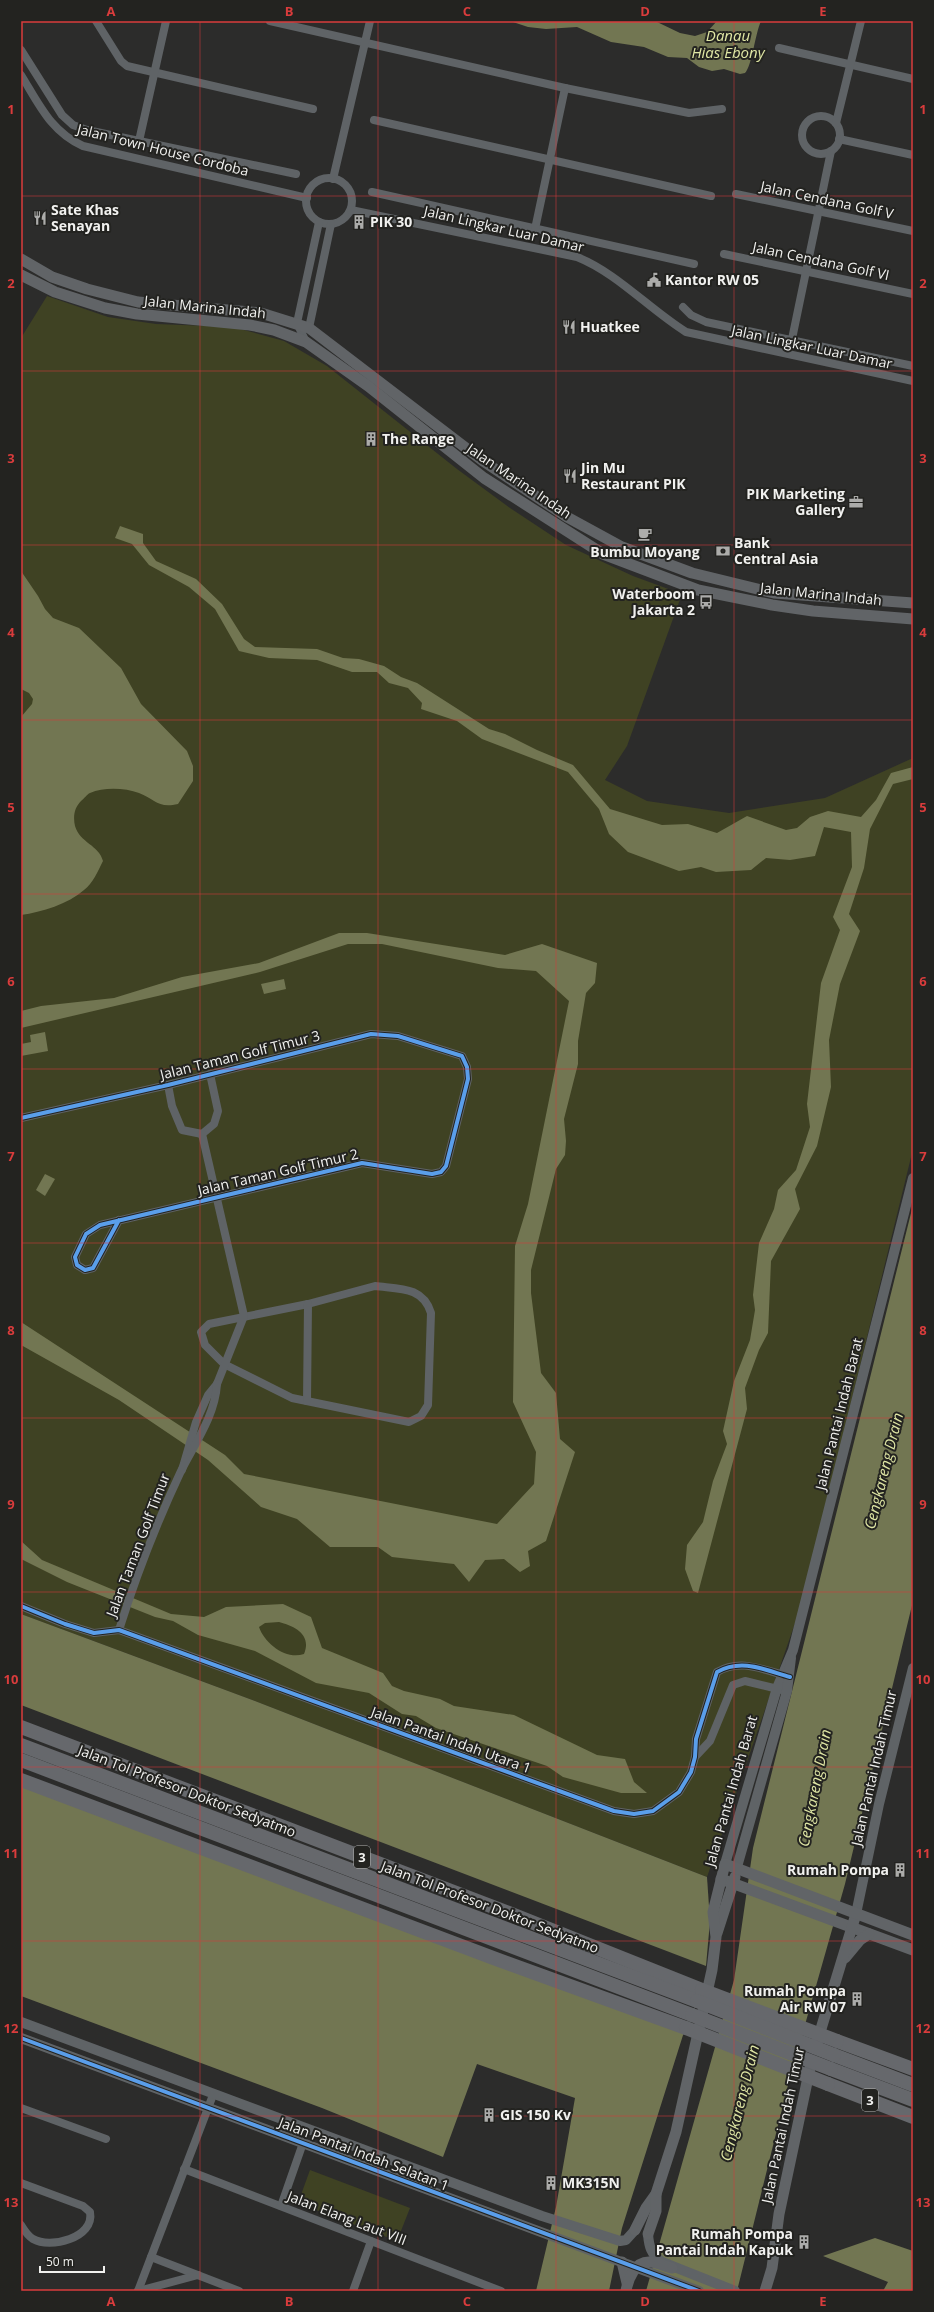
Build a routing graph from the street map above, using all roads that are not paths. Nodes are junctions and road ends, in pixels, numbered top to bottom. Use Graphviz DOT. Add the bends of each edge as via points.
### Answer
graph roads {
  1 [pos="96,21"];
  2 [pos="166,21"];
  3 [pos="270,21"];
  4 [pos="370,21"];
  5 [pos="861,21"];
  6 [pos="365,42"];
  7 [pos="779,48"];
  8 [pos="21,50"];
  9 [pos="851,65"];
  10 [pos="154,73"];
  11 [pos="21,75"];
  12 [pos="913,79"];
  13 [pos="565,88"];
  14 [pos="314,109"];
  15 [pos="722,109"];
  16 [pos="374,120"];
  17 [pos="836,123"];
  18 [pos="840,139"];
  19 [pos="139,141"];
  20 [pos="831,151"];
  21 [pos="913,155"];
  22 [pos="550,161"];
  23 [pos="296,174"];
  24 [pos="333,179"];
  25 [pos="372,192"];
  26 [pos="736,194"];
  27 [pos="711,196"];
  28 [pos="307,198"];
  29 [pos="351,210"];
  30 [pos="818,211"];
  31 [pos="319,222"];
  32 [pos="331,224"];
  33 [pos="535,229"];
  34 [pos="913,231"];
  35 [pos="724,254"];
  36 [pos="21,259"];
  37 [pos="694,264"];
  38 [pos="806,272"];
  39 [pos="21,275"];
  40 [pos="913,294"];
  41 [pos="683,307"];
  42 [pos="297,323"];
  43 [pos="309,328"];
  44 [pos="792,339"];
  45 [pos="306,342"];
  46 [pos="913,366"];
  47 [pos="913,381"];
  48 [pos="814,597"];
  49 [pos="913,603"];
  50 [pos="813,611"];
  51 [pos="913,619"];
  52 [pos="462,1056"];
  53 [pos="210,1074"];
  54 [pos="168,1085"];
  55 [pos="21,1118"];
  56 [pos="202,1134"];
  57 [pos="913,1178"];
  58 [pos="217,1198"];
  59 [pos="119,1220"];
  60 [pos="308,1304"];
  61 [pos="244,1316"];
  62 [pos="224,1364"];
  63 [pos="217,1384"];
  64 [pos="307,1401"];
  65 [pos="190,1450"];
  66 [pos="21,1606"];
  67 [pos="119,1630"];
  68 [pos="913,1668"];
  69 [pos="786,1676"];
  70 [pos="777,1688"];
  71 [pos="787,1692"];
  72 [pos="21,1727"];
  73 [pos="21,1745"];
  74 [pos="695,1757"];
  75 [pos="21,1760"];
  76 [pos="21,1780"];
  77 [pos="725,1864"];
  78 [pos="742,1869"];
  79 [pos="721,1879"];
  80 [pos="733,1883"];
  81 [pos="856,1914"];
  82 [pos="852,1927"];
  83 [pos="869,1934"];
  84 [pos="913,1935"];
  85 [pos="716,1937"];
  86 [pos="913,1950"];
  87 [pos="840,1967"];
  88 [pos="699,1996"];
  89 [pos="21,2022"];
  90 [pos="21,2038"];
  91 [pos="913,2069"];
  92 [pos="913,2085"];
  93 [pos="213,2095"];
  94 [pos="913,2100"];
  95 [pos="208,2107"];
  96 [pos="21,2108"];
  97 [pos="913,2117"];
  98 [pos="106,2139"];
  99 [pos="303,2143"];
  100 [pos="184,2169"];
  101 [pos="21,2183"];
  102 [pos="656,2194"];
  103 [pos="281,2206"];
  104 [pos="21,2225"];
  105 [pos="635,2230"];
  106 [pos="648,2234"];
  107 [pos="371,2241"];
  108 [pos="151,2257"];
  109 [pos="619,2261"];
  110 [pos="651,2263"];
  111 [pos="636,2268"];
  112 [pos="672,2268"];
  113 [pos="198,2275"];
  114 [pos="626,2287"];
  115 [pos="138,2291"];
  116 [pos="239,2291"];
  117 [pos="353,2291"];
  118 [pos="501,2291"];
  119 [pos="699,2291"];
  120 [pos="735,2291"];
  121 [pos="765,2291"];
  1 -- 10 [label="street" via="127,66"];
  2 -- 10 [label="street"];
  3 -- 6 [label="street"];
  4 -- 6 [label="street"];
  5 -- 9 [label="street"];
  6 -- 13 [label="street"];
  6 -- 24 [label="street"];
  7 -- 9 [label="street"];
  8 -- 19 [label="street" via="62,115 73,125"];
  9 -- 12 [label="street"];
  9 -- 17 [label="street"];
  10 -- 14 [label="street"];
  10 -- 19 [label="street"];
  11 -- 28 [label="street, Jalan Town House Cordoba" via="54,127 68,139 83,146"];
  13 -- 15 [label="street" via="689,113"];
  13 -- 22 [label="street"];
  16 -- 22 [label="street"];
  17 -- 18 [label="street"];
  17 -- 20 [label="street" via="827,117 815,117 809,120 803,130 804,142 808,148 819,153"];
  18 -- 20 [label="street"];
  18 -- 21 [label="street"];
  19 -- 23 [label="street"];
  20 -- 30 [label="street"];
  22 -- 27 [label="street"];
  22 -- 33 [label="street"];
  24 -- 28 [label="street" via="326,179 313,185"];
  24 -- 29 [label="street" via="350,190"];
  25 -- 33 [label="street"];
  26 -- 30 [label="street, Jalan Cendana Golf V"];
  28 -- 31 [label="street" via="309,212"];
  29 -- 32 [label="street" via="343,220"];
  29 -- 47 [label="street, Jalan Lingkar Luar Damar" via="577,256 604,272 686,332"];
  30 -- 34 [label="street, Jalan Cendana Golf V"];
  30 -- 38 [label="street"];
  31 -- 32 [label="street"];
  31 -- 42 [label="street"];
  32 -- 43 [label="street"];
  33 -- 37 [label="street"];
  35 -- 38 [label="street, Jalan Cendana Golf VI"];
  36 -- 42 [label="main road, Jalan Marina Indah" via="52,277 138,302 261,313"];
  38 -- 40 [label="street, Jalan Cendana Golf VI"];
  38 -- 44 [label="street"];
  39 -- 45 [label="main road, Jalan Marina Indah" via="55,292 105,308 137,314 250,325 274,330"];
  41 -- 44 [label="street" via="691,316 706,322"];
  42 -- 43 [label="main road, Jalan Marina Indah"];
  42 -- 45 [label="street"];
  43 -- 48 [label="main road, Jalan Marina Indah" via="483,461 567,517 622,547 692,573 735,585 774,593"];
  44 -- 46 [label="street"];
  45 -- 50 [label="main road, Jalan Marina Indah" via="368,386 484,478 603,554 698,590"];
  48 -- 49 [label="main road, Jalan Marina Indah"];
  48 -- 50 [label="main road"];
  50 -- 51 [label="main road, Jalan Marina Indah"];
  52 -- 53 [label="street, Jalan Taman Golf Timur 3" via="398,1036 371,1034"];
  52 -- 58 [label="street, Jalan Taman Golf Timur 2" via="467,1067 468,1079 446,1166 441,1172 432,1174 362,1163"];
  53 -- 54 [label="street, Jalan Taman Golf Timur 3"];
  53 -- 56 [label="street" via="218,1111 214,1124"];
  54 -- 55 [label="street, Jalan Taman Golf Timur 3"];
  54 -- 56 [label="street" via="172,1106 182,1130"];
  56 -- 58 [label="street"];
  57 -- 69 [label="street, Jalan Pantai Indah Barat"];
  58 -- 59 [label="street, Jalan Taman Golf Timur 2"];
  58 -- 61 [label="street"];
  59 -- 59 [label="street, Jalan Taman Golf Timur 2" via="100,1225 86,1234 75,1257 77,1265 85,1270 93,1268"];
  60 -- 61 [label="street"];
  60 -- 64 [label="street"];
  60 -- 64 [label="street" via="375,1286 417,1292 429,1304 431,1313 428,1405 422,1416 409,1422"];
  61 -- 62 [label="street, Jalan Taman Golf Timur"];
  61 -- 62 [label="street" via="209,1324 201,1332 205,1345"];
  62 -- 63 [label="street, Jalan Taman Golf Timur"];
  62 -- 64 [label="street" via="292,1398"];
  63 -- 65 [label="street, Jalan Taman Golf Timur" via="216,1397 204,1428"];
  63 -- 65 [label="street, Jalan Taman Golf Timur" via="208,1395 196,1422"];
  65 -- 67 [label="street, Jalan Taman Golf Timur" via="136,1581"];
  66 -- 67 [label="street, Jalan Pantai Indah Utara 1" via="94,1633"];
  67 -- 74 [label="street, Jalan Pantai Indah Utara 1" via="614,1811 634,1814 653,1812 680,1792 691,1772"];
  68 -- 81 [label="street, Jalan Pantai Indah Timur" via="878,1804"];
  69 -- 70 [label="street, Jalan Pantai Indah Barat"];
  69 -- 71 [label="street, Jalan Pantai Indah Barat"];
  69 -- 74 [label="street, Jalan Pantai Indah Utara 1" via="748,1665 729,1665 717,1672 696,1739"];
  70 -- 71 [label="street, Jalan Pantai Indah Utara 1"];
  70 -- 74 [label="street, Jalan Pantai Indah Utara 1" via="745,1681 733,1685 710,1741"];
  70 -- 77 [label="street, Jalan Pantai Indah Barat"];
  71 -- 78 [label="street, Jalan Pantai Indah Barat"];
  72 -- 88 [label="highway, Jalan Tol Profesor Doktor Sedyatmo / 3" via="509,1913"];
  73 -- 88 [label="highway, Jalan Tol Profesor Doktor Sedyatmo / 3"];
  75 -- 94 [label="highway, Jalan Tol Profesor Doktor Sedyatmo / 3, bridge"];
  76 -- 97 [label="highway, 3, bridge" via="686,2028"];
  77 -- 78 [label="main road"];
  77 -- 79 [label="main road, Jalan Pantai Indah Barat"];
  78 -- 80 [label="main road, Jalan Pantai Indah Barat"];
  78 -- 81 [label="main road"];
  79 -- 80 [label="main road"];
  79 -- 85 [label="main road, Jalan Pantai Indah Barat" via="714,1912"];
  80 -- 82 [label="main road"];
  80 -- 85 [label="main road, Jalan Pantai Indah Barat"];
  81 -- 82 [label="main road, Jalan Pantai Indah Timur"];
  81 -- 84 [label="main road"];
  82 -- 83 [label="main road"];
  82 -- 87 [label="main road, Jalan Pantai Indah Timur"];
  83 -- 86 [label="main road"];
  83 -- 87 [label="main road, Jalan Pantai Indah Timur" via="853,1948"];
  85 -- 102 [label="main road, Jalan Pantai Indah Barat" via="712,1970 681,2112"];
  87 -- 121 [label="main road, Jalan Pantai Indah Timur" via="807,2080 779,2214 772,2268"];
  88 -- 91 [label="highway, Jalan Tol Profesor Doktor Sedyatmo / 3, bridge" via="838,2041"];
  88 -- 92 [label="highway, Jalan Tol Profesor Doktor Sedyatmo / 3, bridge" via="834,2055"];
  89 -- 93 [label="street, Jalan Pantai Indah Selatan 1"];
  90 -- 95 [label="street, Jalan Pantai Indah Selatan 1"];
  93 -- 95 [label="street"];
  93 -- 105 [label="street, Jalan Pantai Indah Selatan 1" via="542,2216 620,2241 626,2240"];
  95 -- 99 [label="street, Jalan Pantai Indah Selatan 1"];
  95 -- 100 [label="street"];
  96 -- 98 [label="street"];
  99 -- 103 [label="street"];
  99 -- 109 [label="street, Jalan Pantai Indah Selatan 1"];
  100 -- 103 [label="street, Jalan Elang Laut VIII"];
  100 -- 108 [label="street"];
  101 -- 104 [label="street" via="83,2206 91,2216 85,2231 79,2236 46,2242 32,2239"];
  102 -- 105 [label="main road, Jalan Pantai Indah Barat"];
  102 -- 106 [label="main road, Jalan Pantai Indah Barat" via="656,2211"];
  103 -- 107 [label="street, Jalan Elang Laut VIII"];
  106 -- 110 [label="street"];
  107 -- 117 [label="street"];
  107 -- 118 [label="street, Jalan Elang Laut VIII"];
  108 -- 113 [label="street"];
  108 -- 115 [label="street"];
  109 -- 111 [label="street, Jalan Pantai Indah Selatan 1"];
  109 -- 114 [label="main road"];
  110 -- 111 [label="main road" via="646,2262"];
  110 -- 112 [label="main road"];
  110 -- 119 [label="street"];
  111 -- 114 [label="main road"];
  112 -- 120 [label="street"];
  113 -- 115 [label="street"];
  113 -- 116 [label="street"];
}
